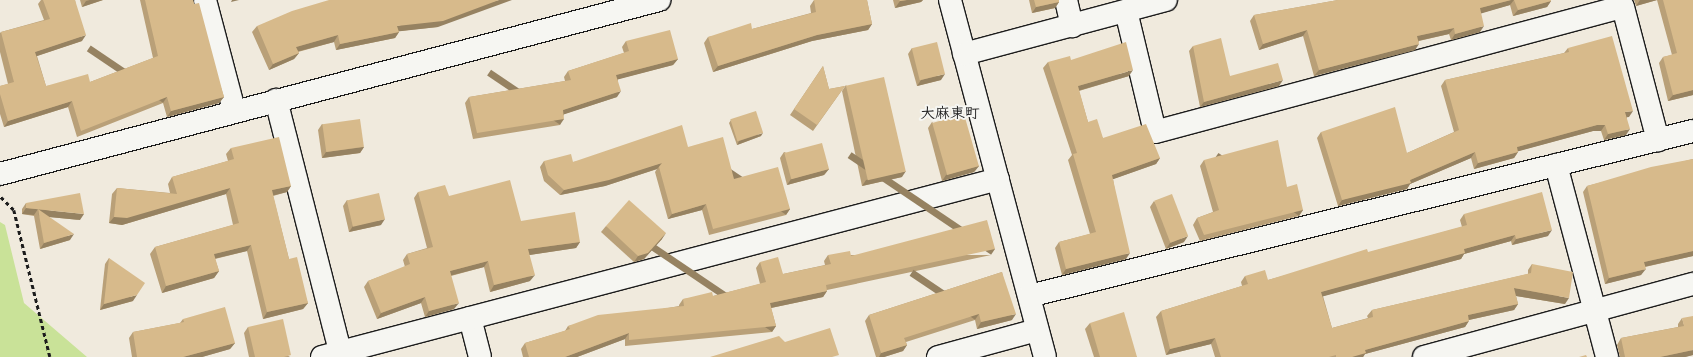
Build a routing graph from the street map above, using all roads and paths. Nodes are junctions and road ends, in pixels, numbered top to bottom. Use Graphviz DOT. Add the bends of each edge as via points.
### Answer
graph roads {
  1 [pos="205,0"];
  2 [pos="659,0"];
  3 [pos="950,0"];
  4 [pos="1066,0"];
  5 [pos="1166,0"];
  6 [pos="1126,11"];
  7 [pos="1072,26"];
  8 [pos="964,54"];
  9 [pos="276,100"];
  10 [pos="234,110"];
  11 [pos="1693,131"];
  12 [pos="1658,140"];
  13 [pos="1556,165"];
  14 [pos="0,174"];
  15 [pos="998,179"];
  16 [pos="0,196"];
  17 [pos="1693,284"];
  18 [pos="1029,296"];
  19 [pos="1596,310"];
  20 [pos="470,318"];
  21 [pos="1038,330"];
  22 [pos="331,355"];
  23 [pos="50,357"];
  24 [pos="480,357"];
  25 [pos="938,357"];
  26 [pos="1045,357"];
  27 [pos="1424,357"];
  28 [pos="1607,357"];
  1 -- 10 [label="street"];
  2 -- 9 [label="street"];
  3 -- 8 [label="street"];
  4 -- 7 [label="street"];
  5 -- 6 [label="street"];
  6 -- 7 [label="street"];
  6 -- 12 [label="street" via="1155,132 1623,7"];
  7 -- 8 [label="street"];
  8 -- 15 [label="street"];
  9 -- 10 [label="street"];
  9 -- 22 [label="street"];
  10 -- 14 [label="street"];
  11 -- 12 [label="street"];
  12 -- 13 [label="street"];
  13 -- 18 [label="street"];
  13 -- 19 [label="street"];
  15 -- 18 [label="street"];
  15 -- 20 [label="street"];
  16 -- 23 [label="path" via="14,210"];
  17 -- 19 [label="street"];
  18 -- 21 [label="street"];
  19 -- 27 [label="street"];
  19 -- 28 [label="street"];
  20 -- 22 [label="street"];
  20 -- 24 [label="street"];
  21 -- 25 [label="street"];
  21 -- 26 [label="street"];
}
